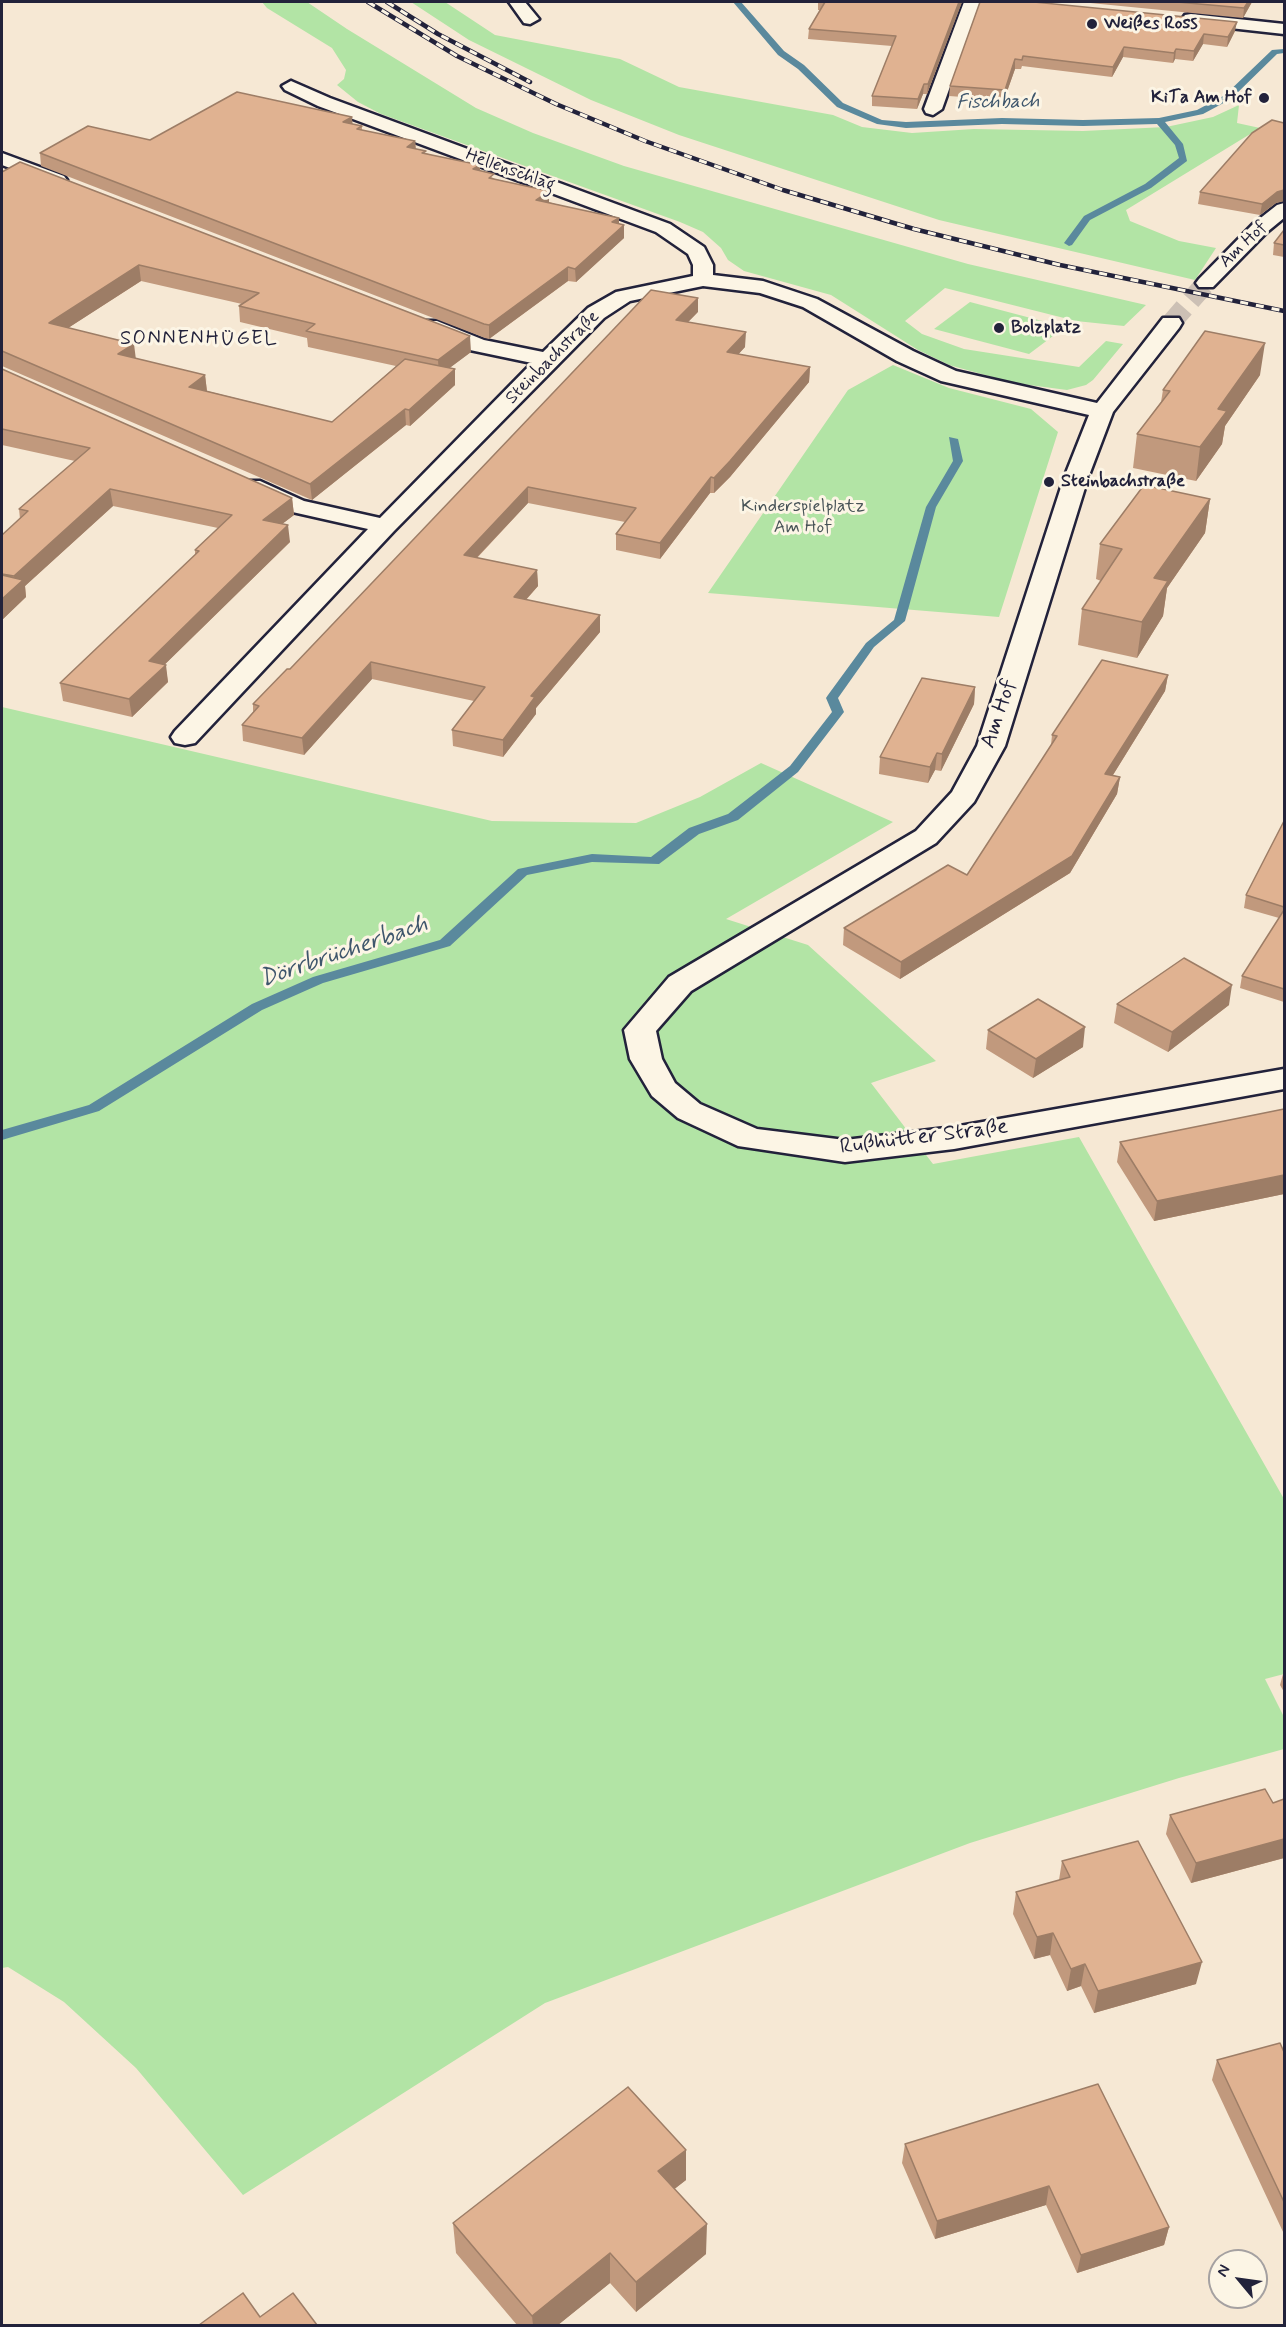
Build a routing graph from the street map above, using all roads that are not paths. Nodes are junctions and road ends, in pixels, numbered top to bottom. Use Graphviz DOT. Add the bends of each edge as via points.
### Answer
graph roads {
  1 [pos="516,2"];
  2 [pos="972,2"];
  3 [pos="1178,17"];
  4 [pos="530,19"];
  5 [pos="1284,29"];
  6 [pos="291,86"];
  7 [pos="933,109"];
  8 [pos="2,159"];
  9 [pos="79,189"];
  10 [pos="1284,209"];
  11 [pos="703,280"];
  12 [pos="1206,283"];
  13 [pos="412,319"];
  14 [pos="1171,323"];
  15 [pos="548,360"];
  16 [pos="1102,411"];
  17 [pos="231,477"];
  18 [pos="385,526"];
  19 [pos="185,737"];
  20 [pos="680,984"];
  21 [pos="1284,1079"];
  1 -- 4 [label="street"];
  2 -- 7 [label="street"];
  3 -- 5 [label="street"];
  6 -- 11 [label="street, Hellenschlag" via="324,102 663,228 697,251 703,265"];
  8 -- 9 [label="street"];
  10 -- 12 [label="street, Am Hof"];
  11 -- 15 [label="street, Steinbachstraße" via="623,296 596,313"];
  11 -- 16 [label="street, Steinbachstraße" via="763,286 810,303 949,376"];
  13 -- 15 [label="street" via="478,345"];
  14 -- 16 [label="street, Am Hof"];
  15 -- 18 [label="street, Steinbachstraße"];
  16 -- 20 [label="street, Am Hof" via="1076,478 991,746 964,796 926,837"];
  17 -- 18 [label="street" via="296,506"];
  18 -- 19 [label="street, Steinbachstraße"];
  20 -- 21 [label="street, Rußhütter Straße" via="640,1030 646,1059 663,1089 689,1111 750,1139 845,1151 954,1138"];
}
